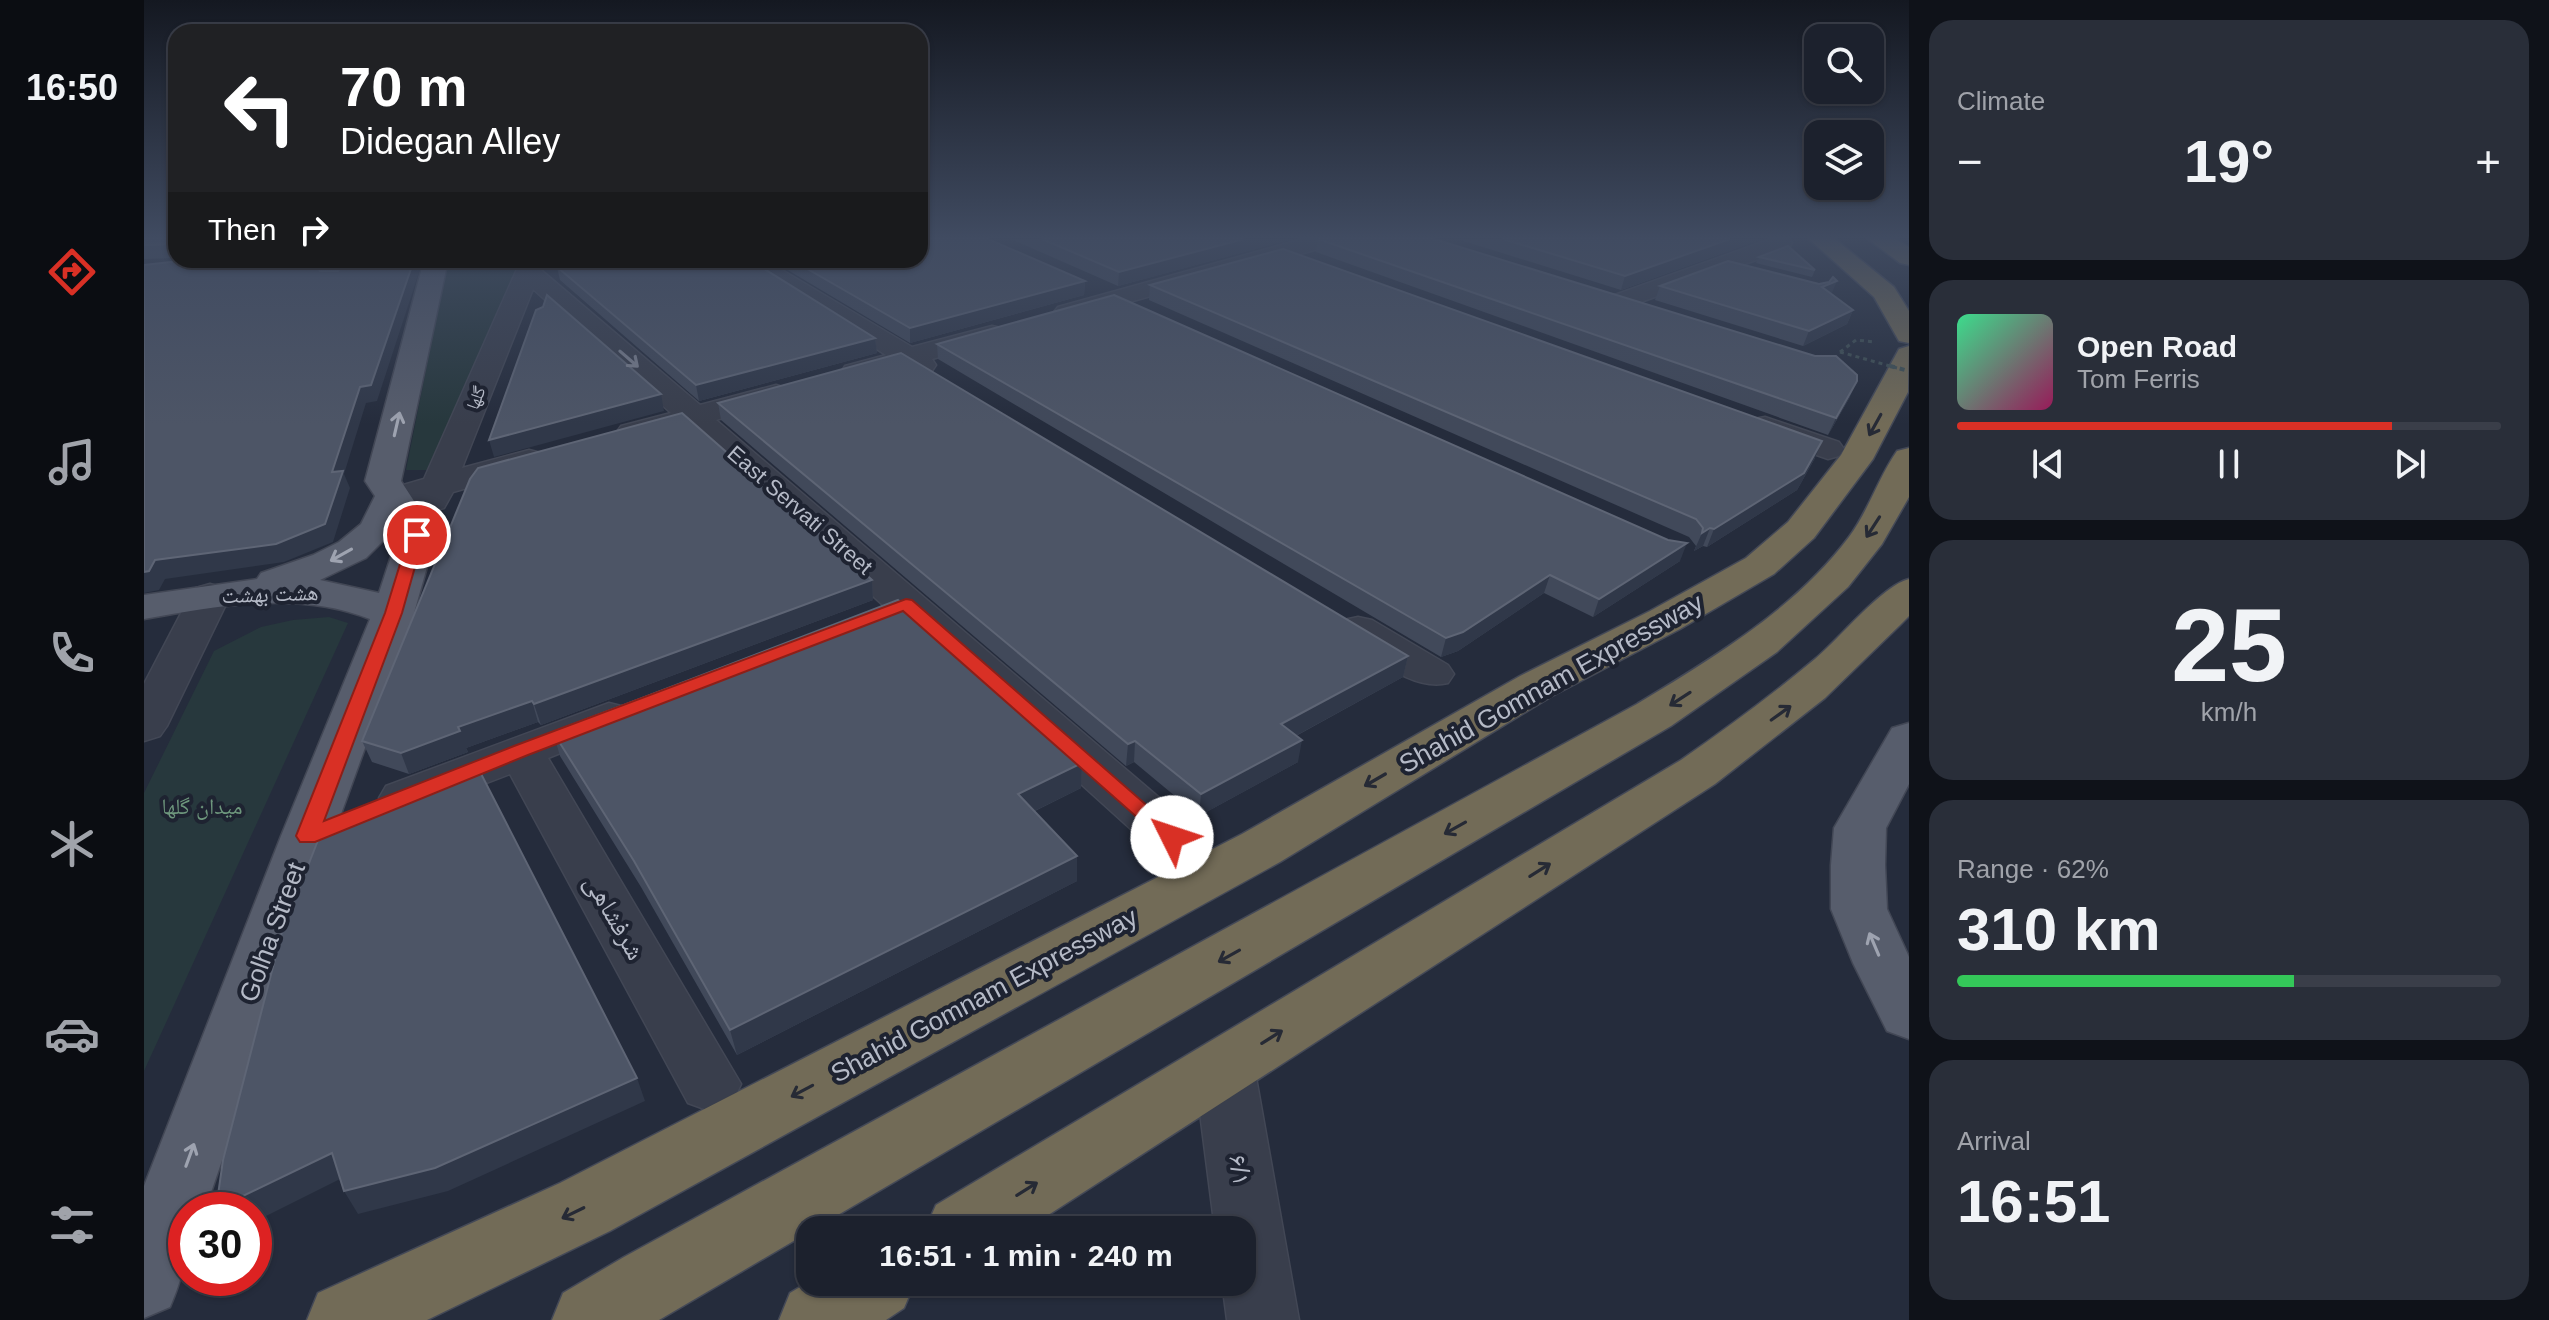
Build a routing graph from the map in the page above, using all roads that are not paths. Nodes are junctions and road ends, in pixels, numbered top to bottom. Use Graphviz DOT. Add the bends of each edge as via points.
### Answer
graph roads {
  1 [pos="426,301"];
  2 [pos="516,301"];
  3 [pos="569,301"];
  4 [pos="815,301"];
  5 [pos="1109,301"];
  6 [pos="1123,301"];
  7 [pos="1621,301"];
  8 [pos="1889,301"];
  9 [pos="1667,315"];
  10 [pos="1160,318"];
  11 [pos="1043,319"];
  12 [pos="1013,328"];
  13 [pos="1909,335"];
  14 [pos="1909,355"];
  15 [pos="909,357"];
  16 [pos="832,378"];
  17 [pos="949,381"];
  18 [pos="801,387"];
  19 [pos="694,416"];
  20 [pos="1740,417"];
  21 [pos="604,440"];
  22 [pos="1828,449"];
  23 [pos="559,452"];
  24 [pos="1909,458"];
  25 [pos="440,484"];
  26 [pos="404,517"];
  27 [pos="252,589"];
  28 [pos="1909,591"];
  29 [pos="210,596"];
  30 [pos="906,604"];
  31 [pos="144,607"];
  32 [pos="1325,609"];
  33 [pos="393,613"];
  34 [pos="861,621"];
  35 [pos="1433,674"];
  36 [pos="639,705"];
  37 [pos="144,726"];
  38 [pos="1909,739"];
  39 [pos="521,751"];
  40 [pos="307,836"];
  41 [pos="1172,837"];
  42 [pos="1909,1013"];
  43 [pos="1224,1066"];
  44 [pos="710,1084"];
  45 [pos="983,1216"];
  46 [pos="144,1281"];
  47 [pos="856,1296"];
  48 [pos="345,1320"];
  49 [pos="590,1320"];
  50 [pos="817,1320"];
  51 [pos="1263,1320"];
  26 -- 1 [label="main road, one-way" via="383,481"];
  2 -- 25 [label="street, گلها"];
  3 -- 19 [label="street, East Servati Street, one-way"];
  4 -- 15 [label="street"];
  5 -- 11 [label="street"];
  6 -- 10 [label="street"];
  7 -- 9 [label="street"];
  8 -- 13 [label="highway"];
  12 -- 15 [label="street"];
  14 -- 48 [label="highway, Shahid Gomnam Expressway, one-way" via="1856,459 1801,530 1760,566 1536,686 1261,848 585,1207"];
  15 -- 16 [label="street"];
  15 -- 17 [label="street"];
  18 -- 19 [label="street"];
  19 -- 21 [label="street"];
  19 -- 30 [label="street, East Servati Street"];
  20 -- 22 [label="street"];
  23 -- 25 [label="street"];
  24 -- 49 [label="highway, one-way" via="1855,555 1794,615 1711,679"];
  25 -- 26 [label="street, گلها"];
  26 -- 27 [label="main road, one-way" via="299,574"];
  26 -- 33 [label="main road, Golha Street"];
  27 -- 29 [label="main road, هشت بهشت"];
  27 -- 33 [label="main road, هشت بهشت" via="332,592"];
  43 -- 28 [label="highway, one-way" via="1698,772 1791,706"];
  29 -- 31 [label="main road, هشت بهشت"];
  29 -- 37 [label="street"];
  30 -- 34 [label="street"];
  30 -- 41 [label="street, East Servati Street"];
  32 -- 35 [label="street"];
  33 -- 40 [label="main road, Golha Street"];
  36 -- 39 [label="street"];
  42 -- 38 [label="main road, one-way" via="1859,909 1858,865 1860,828"];
  39 -- 40 [label="street"];
  39 -- 44 [label="street, شرفشاهی"];
  46 -- 40 [label="main road, Golha Street, one-way"];
  45 -- 43 [label="highway, one-way"];
  43 -- 51 [label="street, ۶/۱"];
  47 -- 50 [label="highway"];
}
